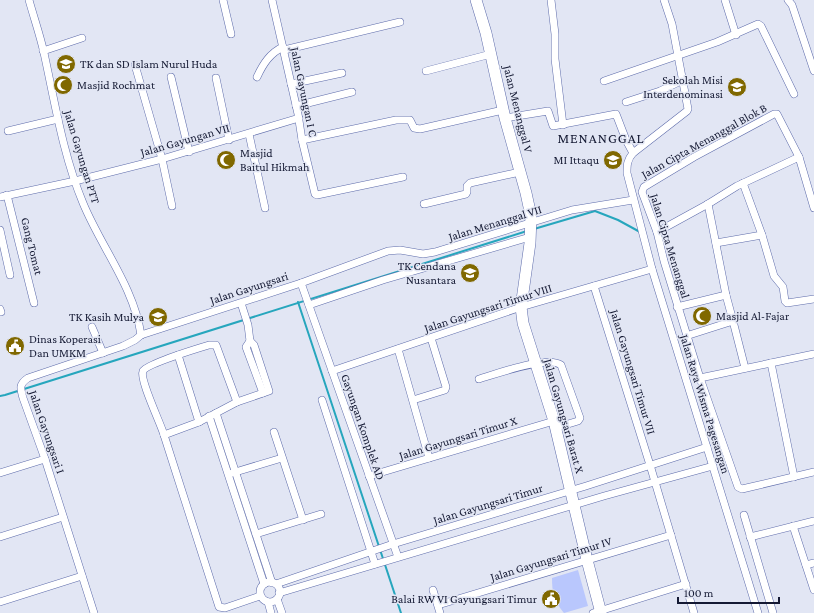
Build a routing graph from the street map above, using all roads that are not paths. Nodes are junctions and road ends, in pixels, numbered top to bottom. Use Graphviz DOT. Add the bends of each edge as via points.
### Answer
graph roads {
  1 [pos="29,0"];
  2 [pos="224,0"];
  3 [pos="272,0"];
  4 [pos="476,0"];
  5 [pos="551,0"];
  6 [pos="664,0"];
  7 [pos="724,0"];
  8 [pos="788,0"];
  9 [pos="400,22"];
  10 [pos="231,34"];
  11 [pos="736,35"];
  12 [pos="82,38"];
  13 [pos="284,48"];
  14 [pos="44,51"];
  15 [pos="491,54"];
  16 [pos="679,56"];
  17 [pos="135,65"];
  18 [pos="814,71"];
  19 [pos="426,72"];
  20 [pos="342,73"];
  21 [pos="171,77"];
  22 [pos="257,77"];
  23 [pos="216,78"];
  24 [pos="683,80"];
  25 [pos="604,81"];
  26 [pos="291,84"];
  27 [pos="352,92"];
  28 [pos="794,94"];
  29 [pos="626,102"];
  30 [pos="296,106"];
  31 [pos="504,114"];
  32 [pos="299,118"];
  33 [pos="58,119"];
  34 [pos="563,125"];
  35 [pos="8,131"];
  36 [pos="249,134"];
  37 [pos="229,140"];
  38 [pos="302,140"];
  39 [pos="189,152"];
  40 [pos="633,153"];
  41 [pos="799,157"];
  42 [pos="162,159"];
  43 [pos="520,172"];
  44 [pos="403,177"];
  45 [pos="75,181"];
  46 [pos="744,183"];
  47 [pos="642,189"];
  48 [pos="4,196"];
  49 [pos="633,200"];
  50 [pos="424,204"];
  51 [pos="708,204"];
  52 [pos="172,206"];
  53 [pos="265,208"];
  54 [pos="814,208"];
  55 [pos="531,229"];
  56 [pos="0,230"];
  57 [pos="657,232"];
  58 [pos="762,235"];
  59 [pos="716,243"];
  60 [pos="363,260"];
  61 [pos="652,269"];
  62 [pos="10,275"];
  63 [pos="301,283"];
  64 [pos="594,286"];
  65 [pos="726,295"];
  66 [pos="814,299"];
  67 [pos="34,303"];
  68 [pos="240,303"];
  69 [pos="308,303"];
  70 [pos="521,307"];
  71 [pos="677,307"];
  72 [pos="733,321"];
  73 [pos="92,327"];
  74 [pos="141,335"];
  75 [pos="686,336"];
  76 [pos="431,338"];
  77 [pos="398,349"];
  78 [pos="103,353"];
  79 [pos="814,354"];
  80 [pos="178,356"];
  81 [pos="536,363"];
  82 [pos="771,363"];
  83 [pos="745,368"];
  84 [pos="332,371"];
  85 [pos="479,378"];
  86 [pos="700,378"];
  87 [pos="322,400"];
  88 [pos="413,400"];
  89 [pos="237,402"];
  90 [pos="213,414"];
  91 [pos="199,422"];
  92 [pos="555,424"];
  93 [pos="274,432"];
  94 [pos="164,435"];
  95 [pos="707,447"];
  96 [pos="45,458"];
  97 [pos="282,458"];
  98 [pos="429,458"];
  99 [pos="650,465"];
  100 [pos="712,466"];
  101 [pos="814,472"];
  102 [pos="0,473"];
  103 [pos="232,473"];
  104 [pos="369,476"];
  105 [pos="794,477"];
  106 [pos="656,482"];
  107 [pos="571,490"];
  108 [pos="574,505"];
  109 [pos="321,514"];
  110 [pos="744,515"];
  111 [pos="63,517"];
  112 [pos="303,520"];
  113 [pos="814,521"];
  114 [pos="793,526"];
  115 [pos="256,534"];
  116 [pos="671,535"];
  117 [pos="0,537"];
  118 [pos="750,537"];
  119 [pos="390,545"];
  120 [pos="373,550"];
  121 [pos="395,558"];
  122 [pos="587,560"];
  123 [pos="377,563"];
  124 [pos="814,563"];
  125 [pos="806,565"];
  126 [pos="82,576"];
  127 [pos="264,584"];
  128 [pos="274,584"];
  129 [pos="686,584"];
  130 [pos="433,590"];
  131 [pos="814,590"];
  132 [pos="260,596"];
  133 [pos="278,596"];
  134 [pos="0,602"];
  135 [pos="268,602"];
  136 [pos="438,605"];
  137 [pos="598,612"];
  138 [pos="94,613"];
  139 [pos="272,613"];
  140 [pos="282,613"];
  141 [pos="440,613"];
  142 [pos="694,613"];
  143 [pos="758,613"];
  144 [pos="774,613"];
  1 -- 14 [label="street, Jalan Gayungan PTT"];
  2 -- 10 [label="street"];
  3 -- 13 [label="street, Jalan Gayungan I C"];
  4 -- 15 [label="street, Jalan Menanggal V"];
  5 -- 34 [label="street"];
  6 -- 16 [label="street"];
  7 -- 11 [label="street"];
  8 -- 18 [label="street" via="792,5"];
  9 -- 13 [label="street"];
  11 -- 16 [label="street"];
  11 -- 28 [label="street" via="757,24 761,26"];
  12 -- 14 [label="street"];
  13 -- 22 [label="street" via="275,50 269,56"];
  13 -- 26 [label="street, Jalan Gayungan I C"];
  14 -- 33 [label="street, Jalan Gayungan PTT"];
  15 -- 19 [label="street"];
  15 -- 31 [label="street, Jalan Menanggal V"];
  16 -- 24 [label="street"];
  16 -- 25 [label="street"];
  17 -- 42 [label="street"];
  20 -- 26 [label="street"];
  21 -- 39 [label="street"];
  23 -- 37 [label="street"];
  24 -- 29 [label="street"];
  24 -- 40 [label="street" via="687,112"];
  26 -- 30 [label="street, Jalan Gayungan I C"];
  27 -- 30 [label="street"];
  30 -- 32 [label="street, Jalan Gayungan I C"];
  31 -- 34 [label="street" via="548,111 552,125"];
  31 -- 38 [label="street" via="420,129 414,128 410,120 396,120"];
  31 -- 43 [label="street, Jalan Menanggal V"];
  32 -- 36 [label="street, Jalan Gayungan VII"];
  32 -- 38 [label="street, Jalan Gayungan I C"];
  33 -- 35 [label="street"];
  33 -- 45 [label="street, Jalan Gayungan PTT"];
  34 -- 40 [label="street" via="616,114"];
  36 -- 37 [label="street, Jalan Gayungan VII"];
  36 -- 53 [label="street"];
  37 -- 39 [label="street, Jalan Gayungan VII"];
  38 -- 44 [label="street, Jalan Gayungan I C" via="315,195"];
  39 -- 42 [label="street, Jalan Gayungan VII"];
  40 -- 49 [label="street, Jalan Raya Wisma Pagesangan" via="629,157 627,173"];
  41 -- 46 [label="street"];
  41 -- 47 [label="street, Jalan Cipta Menanggal Blok B" via="778,114 775,114 694,157"];
  41 -- 54 [label="street"];
  42 -- 45 [label="street, Jalan Gayungan VII"];
  42 -- 52 [label="street"];
  43 -- 50 [label="street" via="470,183 466,194"];
  43 -- 55 [label="street, Jalan Menanggal V" via="529,205"];
  45 -- 48 [label="street, Jalan Gayungan VII"];
  45 -- 74 [label="street, Jalan Gayungan PTT" via="83,203 125,286 139,319"];
  46 -- 51 [label="street"];
  46 -- 58 [label="street"];
  47 -- 57 [label="street, Jalan Cipta Menanggal"];
  48 -- 67 [label="street, Gang Tomat"];
  49 -- 55 [label="street, Jalan Menanggal VII" via="572,210"];
  49 -- 61 [label="street, Jalan Raya Wisma Pagesangan"];
  51 -- 57 [label="street"];
  51 -- 59 [label="street"];
  55 -- 60 [label="street, Jalan Menanggal VII" via="435,252 417,254 394,250"];
  55 -- 69 [label="street"];
  55 -- 70 [label="street, Jalan Gayungsari Barat X"];
  56 -- 62 [label="street"];
  57 -- 71 [label="street, Jalan Cipta Menanggal"];
  58 -- 59 [label="street"];
  58 -- 66 [label="street" via="773,273 782,287 786,302"];
  59 -- 65 [label="street"];
  60 -- 63 [label="street, Jalan Gayungsari"];
  61 -- 64 [label="street, Jalan Gayungsari Timur VIII"];
  61 -- 95 [label="street, Jalan Raya Wisma Pagesangan"];
  63 -- 68 [label="street, Jalan Gayungsari"];
  63 -- 69 [label="street, Gayungan Komplek AD"];
  64 -- 70 [label="street, Jalan Gayungsari Timur VIII"];
  64 -- 99 [label="street, Jalan Gayungsari Timur VII"];
  65 -- 71 [label="street"];
  65 -- 72 [label="street"];
  68 -- 74 [label="street, Jalan Gayungsari"];
  68 -- 89 [label="street" via="248,325 250,341 254,345 269,391"];
  69 -- 84 [label="street, Gayungan Komplek AD"];
  70 -- 76 [label="street, Jalan Gayungsari Timur VIII"];
  70 -- 81 [label="street, Jalan Gayungsari Barat X" via="526,335"];
  71 -- 75 [label="street, Jalan Cipta Menanggal"];
  72 -- 75 [label="street"];
  72 -- 83 [label="street"];
  73 -- 78 [label="street"];
  74 -- 78 [label="street, Jalan Gayungsari I"];
  75 -- 86 [label="street, Jalan Cipta Menanggal"];
  76 -- 77 [label="street, Jalan Gayungsari Timur VIII"];
  76 -- 88 [label="street" via="446,387 444,390"];
  77 -- 84 [label="street, Jalan Gayungsari Timur VIII"];
  77 -- 88 [label="street"];
  78 -- 96 [label="street, Jalan Gayungsari I" via="28,378 21,384 22,398"];
  79 -- 82 [label="street"];
  80 -- 89 [label="street" via="209,345 216,346"];
  80 -- 91 [label="street"];
  80 -- 94 [label="street" via="146,368 143,373"];
  81 -- 85 [label="street"];
  81 -- 92 [label="street, Jalan Gayungsari Barat X"];
  81 -- 92 [label="street, Jalan Gayungsari Timur X" via="552,362 561,365 580,418 578,421"];
  82 -- 83 [label="street"];
  82 -- 105 [label="street"];
  83 -- 86 [label="street"];
  84 -- 104 [label="street, Gayungan Komplek AD"];
  86 -- 105 [label="street, Jalan Cipta Menanggal" via="740,488"];
  87 -- 120 [label="street"];
  88 -- 98 [label="street"];
  89 -- 90 [label="street"];
  90 -- 91 [label="street"];
  90 -- 103 [label="street"];
  91 -- 94 [label="street"];
  92 -- 98 [label="street, Jalan Gayungsari Timur X"];
  92 -- 107 [label="street, Jalan Gayungsari Barat X"];
  93 -- 97 [label="street"];
  94 -- 132 [label="street" via="219,607 225,608"];
  95 -- 99 [label="street, Jalan Gayungsari Timur"];
  95 -- 100 [label="street, Jalan Raya Wisma Pagesangan"];
  96 -- 102 [label="street"];
  96 -- 111 [label="street, Jalan Gayungsari I"];
  97 -- 103 [label="street"];
  97 -- 112 [label="street"];
  98 -- 104 [label="street, Jalan Gayungsari Timur X"];
  99 -- 106 [label="street, Jalan Gayungsari Timur VII"];
  99 -- 107 [label="street, Jalan Gayungsari Timur"];
  100 -- 106 [label="street, Jalan Gayungsari Timur"];
  100 -- 143 [label="street, Jalan Raya Wisma Pagesangan"];
  101 -- 105 [label="street"];
  103 -- 115 [label="street"];
  103 -- 127 [label="street"];
  104 -- 119 [label="street, Gayungan Komplek AD"];
  106 -- 108 [label="street, Jalan Gayungsari Timur"];
  106 -- 116 [label="street, Jalan Gayungsari Timur VII"];
  107 -- 108 [label="street, Jalan Gayungsari Barat X"];
  107 -- 119 [label="street, Jalan Gayungsari Timur"];
  108 -- 121 [label="street, Jalan Gayungsari Timur"];
  108 -- 122 [label="street, Jalan Gayungsari Barat X"];
  109 -- 112 [label="street"];
  110 -- 118 [label="street"];
  111 -- 117 [label="street"];
  111 -- 126 [label="street, Jalan Gayungsari I"];
  112 -- 115 [label="street"];
  113 -- 114 [label="street"];
  114 -- 118 [label="street"];
  114 -- 125 [label="street"];
  115 -- 128 [label="street"];
  116 -- 122 [label="street, Jalan Gayungsari Timur IV"];
  116 -- 129 [label="street, Jalan Gayungsari Timur VII"];
  118 -- 144 [label="street"];
  119 -- 120 [label="street, Jalan Gayungsari Timur"];
  119 -- 121 [label="street, Gayungan Komplek AD"];
  120 -- 123 [label="street"];
  120 -- 128 [label="street, Jalan Gayungsari Timur"];
  121 -- 123 [label="street, Jalan Gayungsari Timur"];
  122 -- 136 [label="street, Jalan Gayungsari Timur IV"];
  122 -- 137 [label="street, Jalan Gayungsari Barat X"];
  123 -- 133 [label="street, Jalan Gayungsari Timur"];
  124 -- 125 [label="street"];
  125 -- 131 [label="street"];
  126 -- 134 [label="street"];
  126 -- 138 [label="street, Jalan Gayungsari I"];
  127 -- 128 [label="street"];
  127 -- 132 [label="street"];
  128 -- 133 [label="street" via="279,590"];
  129 -- 137 [label="street"];
  129 -- 142 [label="street, Jalan Gayungsari Timur VII"];
  130 -- 136 [label="street"];
  132 -- 135 [label="street"];
  133 -- 135 [label="street" via="274,601"];
  133 -- 140 [label="street"];
  135 -- 139 [label="street"];
  136 -- 141 [label="street"];
}
